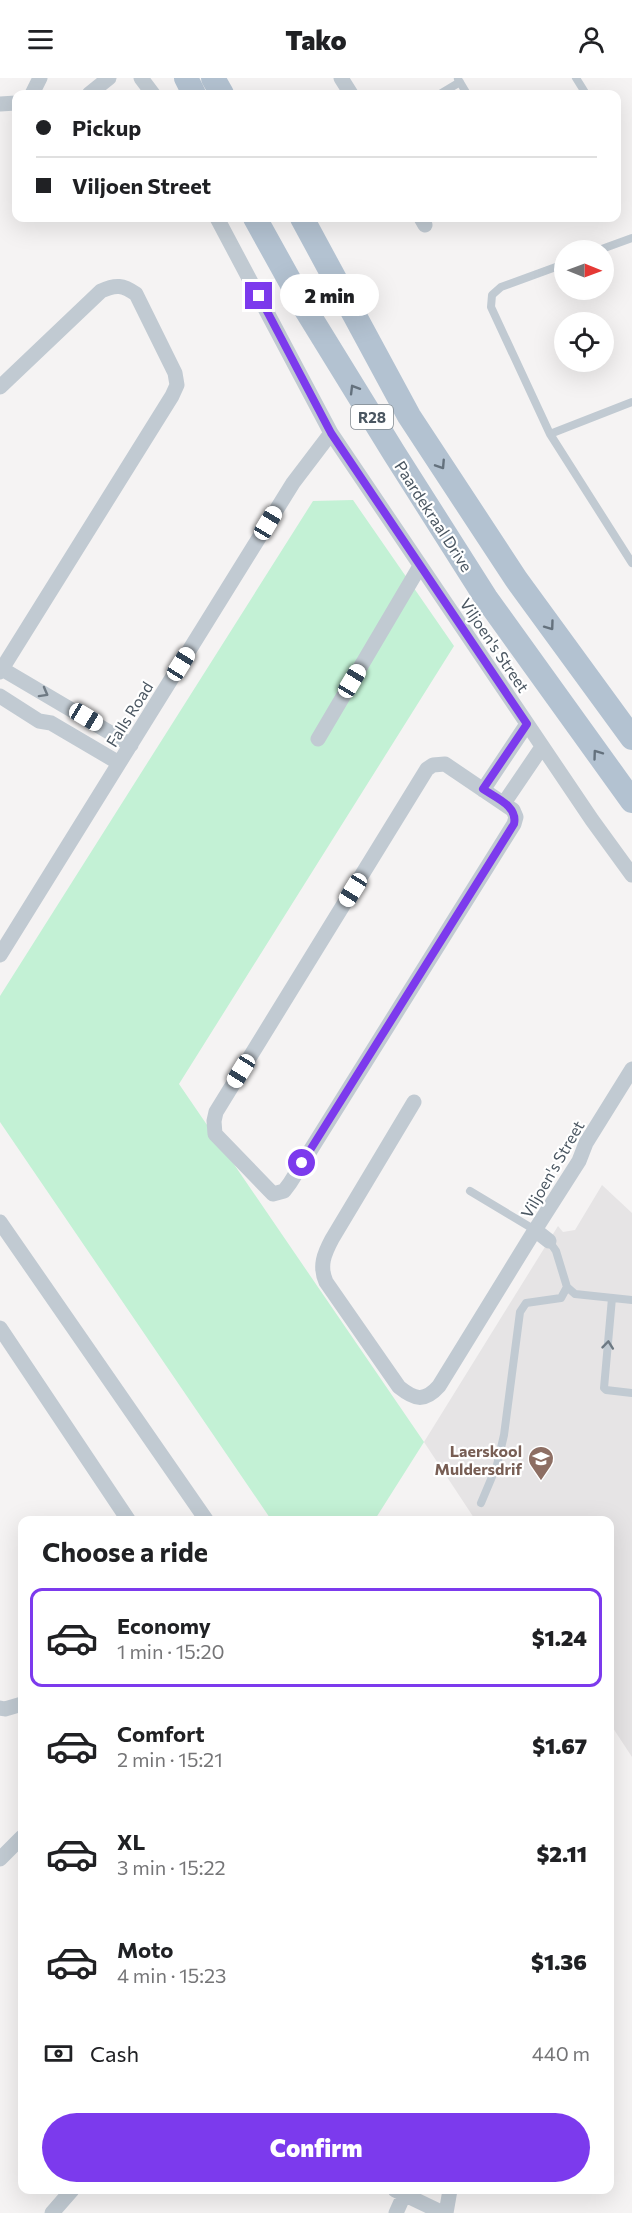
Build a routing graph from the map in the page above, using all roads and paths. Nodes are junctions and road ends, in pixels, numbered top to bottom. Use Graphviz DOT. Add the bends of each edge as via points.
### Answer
graph roads {
  1 [pos="110,78"];
  2 [pos="141,78"];
  3 [pos="459,80"];
  4 [pos="94,90"];
  5 [pos="151,90"];
  6 [pos="445,90"];
  7 [pos="219,222"];
  8 [pos="257,222"];
  9 [pos="291,222"];
  10 [pos="304,222"];
  11 [pos="632,238"];
  12 [pos="614,245"];
  13 [pos="554,268"];
  14 [pos="0,387"];
  15 [pos="632,402"];
  16 [pos="409,416"];
  17 [pos="331,433"];
  18 [pos="550,434"];
  19 [pos="632,563"];
  20 [pos="420,566"];
  21 [pos="1,670"];
  22 [pos="0,696"];
  23 [pos="64,704"];
  24 [pos="52,723"];
  25 [pos="527,724"];
  26 [pos="632,738"];
  27 [pos="318,739"];
  28 [pos="131,745"];
  29 [pos="542,747"];
  30 [pos="119,763"];
  31 [pos="483,789"];
  32 [pos="632,801"];
  33 [pos="504,803"];
  34 [pos="632,875"];
  35 [pos="0,955"];
  36 [pos="632,1070"];
  37 [pos="414,1102"];
  38 [pos="470,1191"];
  39 [pos="0,1222"];
  40 [pos="535,1230"];
  41 [pos="549,1241"];
  42 [pos="567,1287"];
  43 [pos="612,1298"];
  44 [pos="632,1300"];
  45 [pos="0,1328"];
  46 [pos="632,1393"];
  47 [pos="481,1503"];
  48 [pos="126,1516"];
  49 [pos="204,1516"];
  50 [pos="18,1705"];
  51 [pos="0,1708"];
  52 [pos="18,1842"];
  53 [pos="0,1859"];
  54 [pos="69,2194"];
  55 [pos="400,2194"];
  56 [pos="404,2194"];
  57 [pos="449,2194"];
  58 [pos="52,2213"];
  59 [pos="396,2213"];
  60 [pos="444,2213"];
  1 -- 4 [label="street"];
  2 -- 5 [label="street"];
  3 -- 6 [label="lane"];
  7 -- 17 [label="street, Viljoen's Street"];
  32 -- 8 [label="main road, Paardekraal Drive / R28, one-way" via="489,602 306,310"];
  9 -- 16 [label="main road" via="389,392"];
  10 -- 16 [label="main road, Paardekraal Drive / R28"];
  11 -- 12 [label="lane"];
  13 -- 18 [label="lane" via="501,287 490,302"];
  14 -- 21 [label="street" via="102,291 114,285 136,294 175,373 177,385"];
  15 -- 18 [label="lane"];
  16 -- 26 [label="main road, Paardekraal Drive / R28, one-way" via="516,579"];
  17 -- 20 [label="street, Viljoen's Street"];
  17 -- 28 [label="street, Falls Road" via="293,483"];
  18 -- 19 [label="lane"];
  20 -- 25 [label="street, Viljoen's Street"];
  20 -- 27 [label="street"];
  21 -- 23 [label="street, one-way"];
  22 -- 24 [label="street" via="39,721"];
  23 -- 24 [label="street"];
  23 -- 28 [label="street"];
  24 -- 30 [label="street"];
  25 -- 29 [label="street, Viljoen's Street"];
  25 -- 31 [label="street"];
  28 -- 30 [label="street, Falls Road"];
  29 -- 33 [label="street"];
  29 -- 34 [label="street, Viljoen's Street"];
  30 -- 35 [label="street, Falls Road"];
  31 -- 33 [label="street"];
  31 -- 33 [label="street" via="445,764 427,769 216,1112 214,1134 273,1194 284,1191 290,1183 514,824 513,810"];
  36 -- 40 [label="street, Viljoen's Street"];
  37 -- 40 [label="street" via="332,1239 322,1265 326,1282 408,1395 423,1398 439,1386"];
  38 -- 40 [label="lane"];
  39 -- 49 [label="street"];
  40 -- 41 [label="street, Viljoen's Street"];
  41 -- 42 [label="lane, Viljoen's Street"];
  42 -- 43 [label="lane" via="575,1294"];
  42 -- 47 [label="lane" via="561,1298 526,1303 520,1312 504,1435"];
  43 -- 44 [label="lane"];
  46 -- 43 [label="lane, one-way" via="604,1388"];
  45 -- 48 [label="street"];
  50 -- 51 [label="street"];
  52 -- 53 [label="street"];
  54 -- 58 [label="street"];
  55 -- 59 [label="street"];
  56 -- 60 [label="street"];
  57 -- 60 [label="street"];
}
